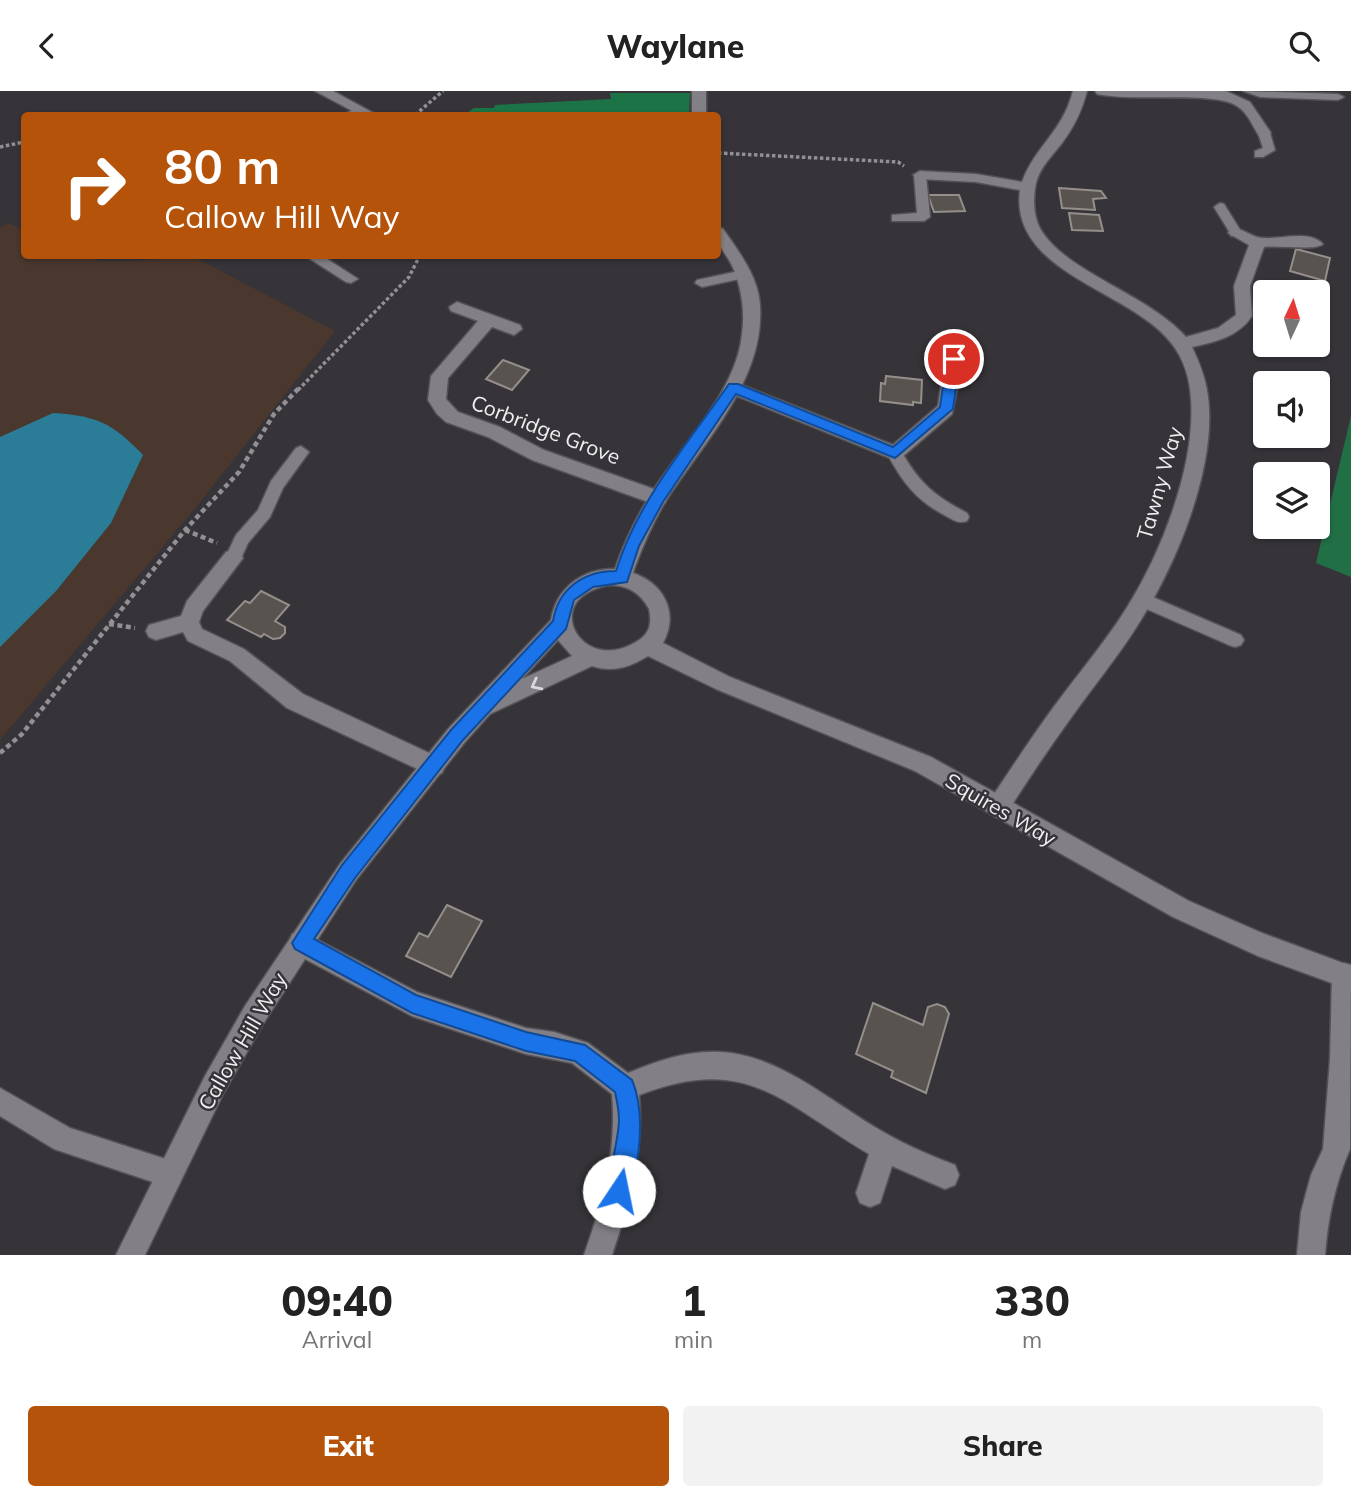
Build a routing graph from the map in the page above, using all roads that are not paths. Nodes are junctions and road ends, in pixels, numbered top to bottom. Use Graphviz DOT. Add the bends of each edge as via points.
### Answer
graph roads {
  1 [pos="322,91"];
  2 [pos="699,91"];
  3 [pos="1080,91"];
  4 [pos="1102,91"];
  5 [pos="1243,93"];
  6 [pos="1338,97"];
  7 [pos="356,112"];
  8 [pos="699,112"];
  9 [pos="1264,133"];
  10 [pos="1259,154"];
  11 [pos="920,175"];
  12 [pos="1027,187"];
  13 [pos="1220,207"];
  14 [pos="896,218"];
  15 [pos="1236,233"];
  16 [pos="721,236"];
  17 [pos="1258,243"];
  18 [pos="1315,244"];
  19 [pos="317,259"];
  20 [pos="744,274"];
  21 [pos="351,279"];
  22 [pos="702,282"];
  23 [pos="457,307"];
  24 [pos="489,320"];
  25 [pos="514,329"];
  26 [pos="1181,344"];
  27 [pos="954,359"];
  28 [pos="733,388"];
  29 [pos="301,452"];
  30 [pos="895,453"];
  31 [pos="658,498"];
  32 [pos="961,517"];
  33 [pos="233,558"];
  34 [pos="622,577"];
  35 [pos="1141,599"];
  36 [pos="188,622"];
  37 [pos="560,624"];
  38 [pos="156,631"];
  39 [pos="1235,640"];
  40 [pos="648,646"];
  41 [pos="590,657"];
  42 [pos="481,709"];
  43 [pos="434,766"];
  44 [pos="998,807"];
  45 [pos="301,943"];
  46 [pos="1348,977"];
  47 [pos="625,1087"];
  48 [pos="0,1101"];
  49 [pos="884,1148"];
  50 [pos="168,1173"];
  51 [pos="945,1175"];
  52 [pos="870,1193"];
  53 [pos="130,1255"];
  54 [pos="598,1255"];
  55 [pos="1311,1255"];
  1 -- 7 [label="street"];
  2 -- 8 [label="street"];
  3 -- 12 [label="street, Tawny Way" via="1072,118 1032,169"];
  4 -- 5 [label="street"];
  5 -- 6 [label="lane"];
  5 -- 9 [label="street"];
  9 -- 10 [label="lane" via="1269,150"];
  11 -- 12 [label="street"];
  11 -- 14 [label="lane" via="924,217"];
  12 -- 26 [label="street, Tawny Way" via="1028,222 1043,243 1066,264 1156,318"];
  13 -- 15 [label="lane"];
  15 -- 17 [label="street"];
  16 -- 20 [label="street"];
  17 -- 18 [label="street"];
  17 -- 26 [label="street" via="1242,286 1244,316 1236,327"];
  19 -- 21 [label="lane"];
  20 -- 22 [label="lane"];
  20 -- 28 [label="street" via="754,323 745,364"];
  23 -- 24 [label="street"];
  24 -- 25 [label="street"];
  24 -- 31 [label="street, Corbridge Grove" via="440,376 438,400 443,409 538,456"];
  26 -- 35 [label="street, Tawny Way" via="1198,381 1202,416 1180,510"];
  27 -- 30 [label="street" via="946,409"];
  28 -- 30 [label="street"];
  28 -- 31 [label="street"];
  29 -- 33 [label="lane"];
  30 -- 32 [label="lane" via="907,479 927,499"];
  31 -- 34 [label="street" via="631,545"];
  33 -- 36 [label="street" via="194,607"];
  34 -- 37 [label="street" via="597,579 579,587 563,606"];
  34 -- 40 [label="street" via="641,585 658,603 659,631"];
  35 -- 39 [label="lane"];
  35 -- 44 [label="street, Tawny Way"];
  36 -- 38 [label="street"];
  36 -- 43 [label="street" via="195,635 237,655 295,701"];
  37 -- 41 [label="street" via="570,645"];
  37 -- 42 [label="street, Callow Hill Way"];
  40 -- 41 [label="street" via="615,660"];
  40 -- 44 [label="street, Squires Way" via="723,683 923,764"];
  41 -- 42 [label="street, Callow Hill Way, one-way"];
  42 -- 43 [label="street, Callow Hill Way"];
  43 -- 45 [label="street, Callow Hill Way" via="348,871"];
  44 -- 46 [label="street, Squires Way" via="1181,909"];
  45 -- 47 [label="street" via="412,1003 526,1041 579,1052"];
  45 -- 50 [label="street, Callow Hill Way" via="254,1015"];
  46 -- 55 [label="street" via="1336,1149 1315,1212"];
  47 -- 49 [label="street" via="693,1065 751,1070"];
  47 -- 54 [label="street" via="629,1120 626,1154"];
  48 -- 50 [label="street" via="64,1139"];
  49 -- 51 [label="street"];
  49 -- 52 [label="street"];
  50 -- 53 [label="street, Callow Hill Way"];
}
